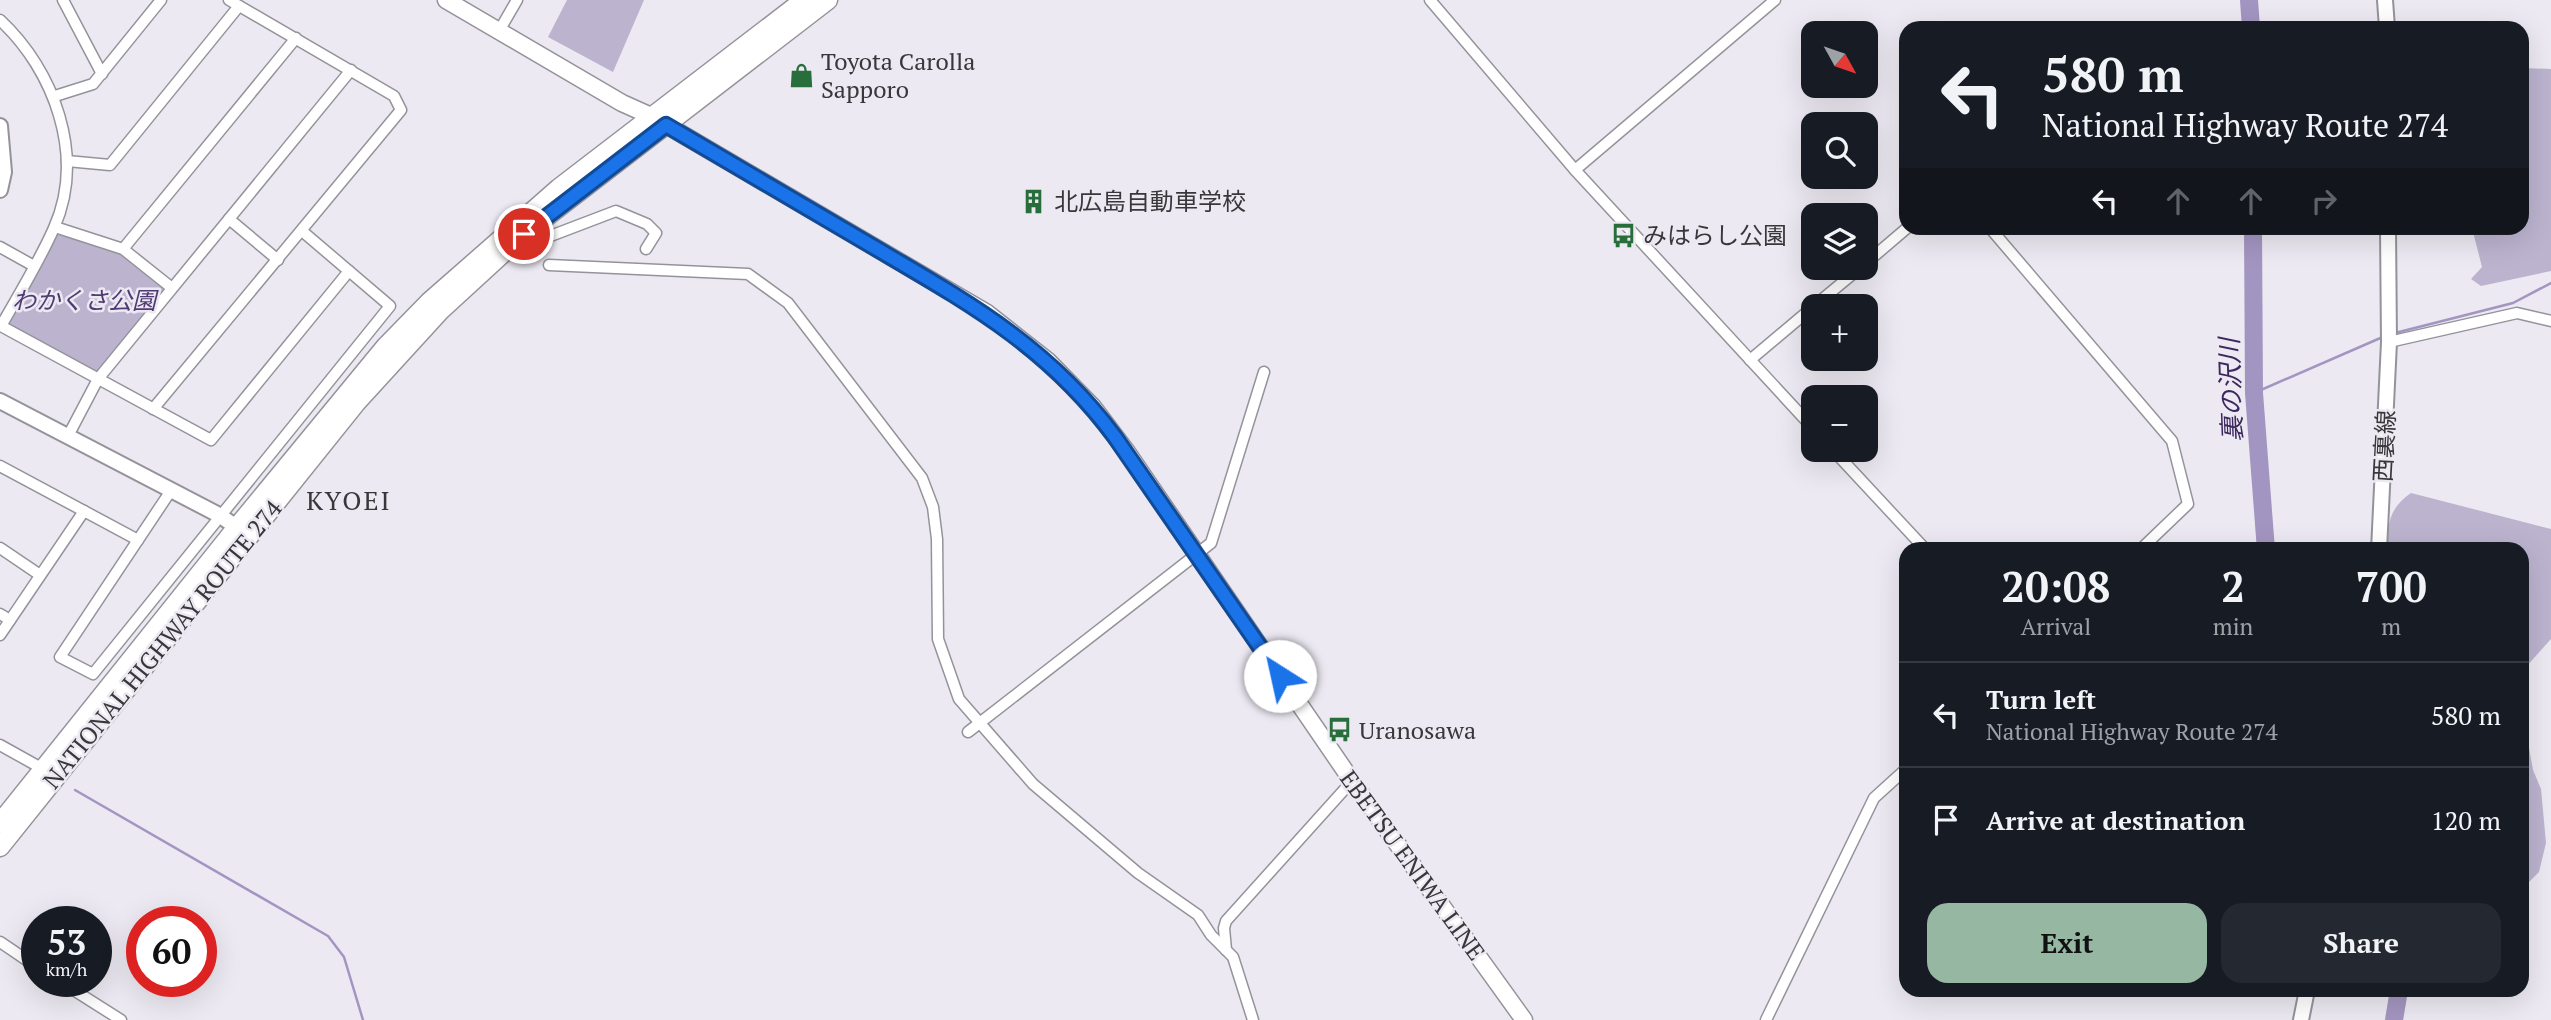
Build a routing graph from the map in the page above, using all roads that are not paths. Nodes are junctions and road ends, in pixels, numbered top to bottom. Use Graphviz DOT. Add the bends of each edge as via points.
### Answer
graph roads {
  1 [pos="63,0"];
  2 [pos="78,0"];
  3 [pos="161,0"];
  4 [pos="229,0"];
  5 [pos="446,0"];
  6 [pos="517,0"];
  7 [pos="804,0"];
  8 [pos="828,0"];
  9 [pos="1430,0"];
  10 [pos="1775,0"];
  11 [pos="2385,0"];
  12 [pos="239,6"];
  13 [pos="70,10"];
  14 [pos="0,20"];
  15 [pos="2386,21"];
  16 [pos="499,31"];
  17 [pos="296,38"];
  18 [pos="351,71"];
  19 [pos="102,74"];
  20 [pos="55,96"];
  21 [pos="658,120"];
  22 [pos="0,126"];
  23 [pos="66,161"];
  24 [pos="1575,170"];
  25 [pos="0,190"];
  26 [pos="229,219"];
  27 [pos="55,227"];
  28 [pos="302,232"];
  29 [pos="524,234"];
  30 [pos="1899,235"];
  31 [pos="1996,235"];
  32 [pos="2388,235"];
  33 [pos="0,247"];
  34 [pos="123,249"];
  35 [pos="646,249"];
  36 [pos="1878,253"];
  37 [pos="278,260"];
  38 [pos="550,265"];
  39 [pos="34,266"];
  40 [pos="349,271"];
  41 [pos="1846,280"];
  42 [pos="172,288"];
  43 [pos="1829,294"];
  44 [pos="1801,318"];
  45 [pos="2551,321"];
  46 [pos="2389,342"];
  47 [pos="1750,360"];
  48 [pos="1264,372"];
  49 [pos="98,379"];
  50 [pos="0,401"];
  51 [pos="153,409"];
  52 [pos="1801,415"];
  53 [pos="68,436"];
  54 [pos="1844,462"];
  55 [pos="0,466"];
  56 [pos="170,492"];
  57 [pos="84,512"];
  58 [pos="219,515"];
  59 [pos="243,531"];
  60 [pos="138,540"];
  61 [pos="1919,542"];
  62 [pos="2148,542"];
  63 [pos="2379,542"];
  64 [pos="0,548"];
  65 [pos="1196,556"];
  66 [pos="40,575"];
  67 [pos="0,614"];
  68 [pos="10,620"];
  69 [pos="0,635"];
  70 [pos="981,724"];
  71 [pos="968,732"];
  72 [pos="0,745"];
  73 [pos="43,769"];
  74 [pos="1899,775"];
  75 [pos="1352,781"];
  76 [pos="0,823"];
  77 [pos="0,846"];
  78 [pos="0,942"];
  79 [pos="1226,950"];
  80 [pos="21,956"];
  81 [pos="85,997"];
  82 [pos="2305,997"];
  83 [pos="121,1020"];
  84 [pos="1254,1020"];
  85 [pos="1524,1020"];
  86 [pos="1766,1020"];
  87 [pos="2301,1020"];
  1 -- 13 [label="street"];
  2 -- 13 [label="street"];
  3 -- 19 [label="street"];
  4 -- 12 [label="street"];
  5 -- 16 [label="main road, EBETSU ENIWA LINE"];
  6 -- 16 [label="street"];
  7 -- 21 [label="highway, NATIONAL HIGHWAY ROUTE 274"];
  8 -- 21 [label="highway, NATIONAL HIGHWAY ROUTE 274"];
  9 -- 24 [label="street"];
  10 -- 24 [label="street"];
  11 -- 15 [label="street"];
  12 -- 17 [label="street"];
  12 -- 23 [label="street" via="110,165"];
  13 -- 19 [label="street"];
  14 -- 20 [label="street" via="27,47"];
  16 -- 21 [label="main road, EBETSU ENIWA LINE"];
  17 -- 18 [label="street"];
  17 -- 34 [label="street"];
  18 -- 26 [label="street"];
  18 -- 28 [label="street" via="394,96 401,110"];
  19 -- 20 [label="street" via="93,84"];
  20 -- 23 [label="street"];
  21 -- 29 [label="highway, NATIONAL HIGHWAY ROUTE 274"];
  21 -- 59 [label="highway, NATIONAL HIGHWAY ROUTE 274" via="508,230 429,302 386,346"];
  21 -- 65 [label="main road, EBETSU ENIWA LINE" via="987,313 1048,361 1093,407"];
  22 -- 25 [label="street" via="5,172"];
  23 -- 27 [label="street" via="64,197"];
  24 -- 47 [label="street"];
  26 -- 37 [label="street"];
  26 -- 42 [label="street"];
  27 -- 34 [label="street"];
  27 -- 39 [label="street"];
  28 -- 37 [label="street"];
  28 -- 40 [label="street"];
  29 -- 35 [label="street" via="532,243 616,211 647,224 656,233"];
  29 -- 59 [label="highway, NATIONAL HIGHWAY ROUTE 274" via="399,353"];
  30 -- 36 [label="street"];
  31 -- 62 [label="street" via="2172,441 2188,504"];
  32 -- 46 [label="street, 西裏線"];
  33 -- 39 [label="street"];
  34 -- 42 [label="street"];
  37 -- 51 [label="street"];
  38 -- 70 [label="street" via="748,274 788,303 922,478 933,507 937,539 938,639 959,699"];
  39 -- 49 [label="street" via="1,326"];
  40 -- 51 [label="street" via="211,440"];
  40 -- 58 [label="street" via="390,306"];
  41 -- 43 [label="street"];
  42 -- 49 [label="street"];
  44 -- 47 [label="street"];
  45 -- 46 [label="street" via="2517,313"];
  46 -- 63 [label="street, 西裏線"];
  47 -- 52 [label="street"];
  48 -- 65 [label="street" via="1211,543"];
  49 -- 51 [label="street"];
  49 -- 53 [label="street"];
  50 -- 53 [label="street"];
  53 -- 56 [label="street"];
  54 -- 61 [label="street"];
  55 -- 57 [label="street"];
  56 -- 58 [label="street"];
  56 -- 60 [label="street"];
  57 -- 60 [label="street"];
  57 -- 66 [label="street"];
  58 -- 59 [label="street"];
  58 -- 60 [label="street" via="93,674 60,657"];
  59 -- 73 [label="highway, NATIONAL HIGHWAY ROUTE 274"];
  59 -- 77 [label="highway, NATIONAL HIGHWAY ROUTE 274"];
  64 -- 66 [label="street"];
  65 -- 70 [label="street"];
  65 -- 75 [label="main road, EBETSU ENIWA LINE"];
  66 -- 68 [label="street"];
  67 -- 68 [label="street"];
  68 -- 69 [label="street"];
  70 -- 71 [label="street"];
  70 -- 79 [label="street" via="1032,784 1129,867 1198,915"];
  72 -- 73 [label="street"];
  73 -- 76 [label="highway, NATIONAL HIGHWAY ROUTE 274"];
  74 -- 86 [label="street" via="1874,798"];
  75 -- 79 [label="street" via="1227,921"];
  75 -- 85 [label="main road, EBETSU ENIWA LINE"];
  78 -- 80 [label="street"];
  79 -- 84 [label="street" via="1233,957"];
  81 -- 83 [label="street"];
  82 -- 87 [label="street"];
}
